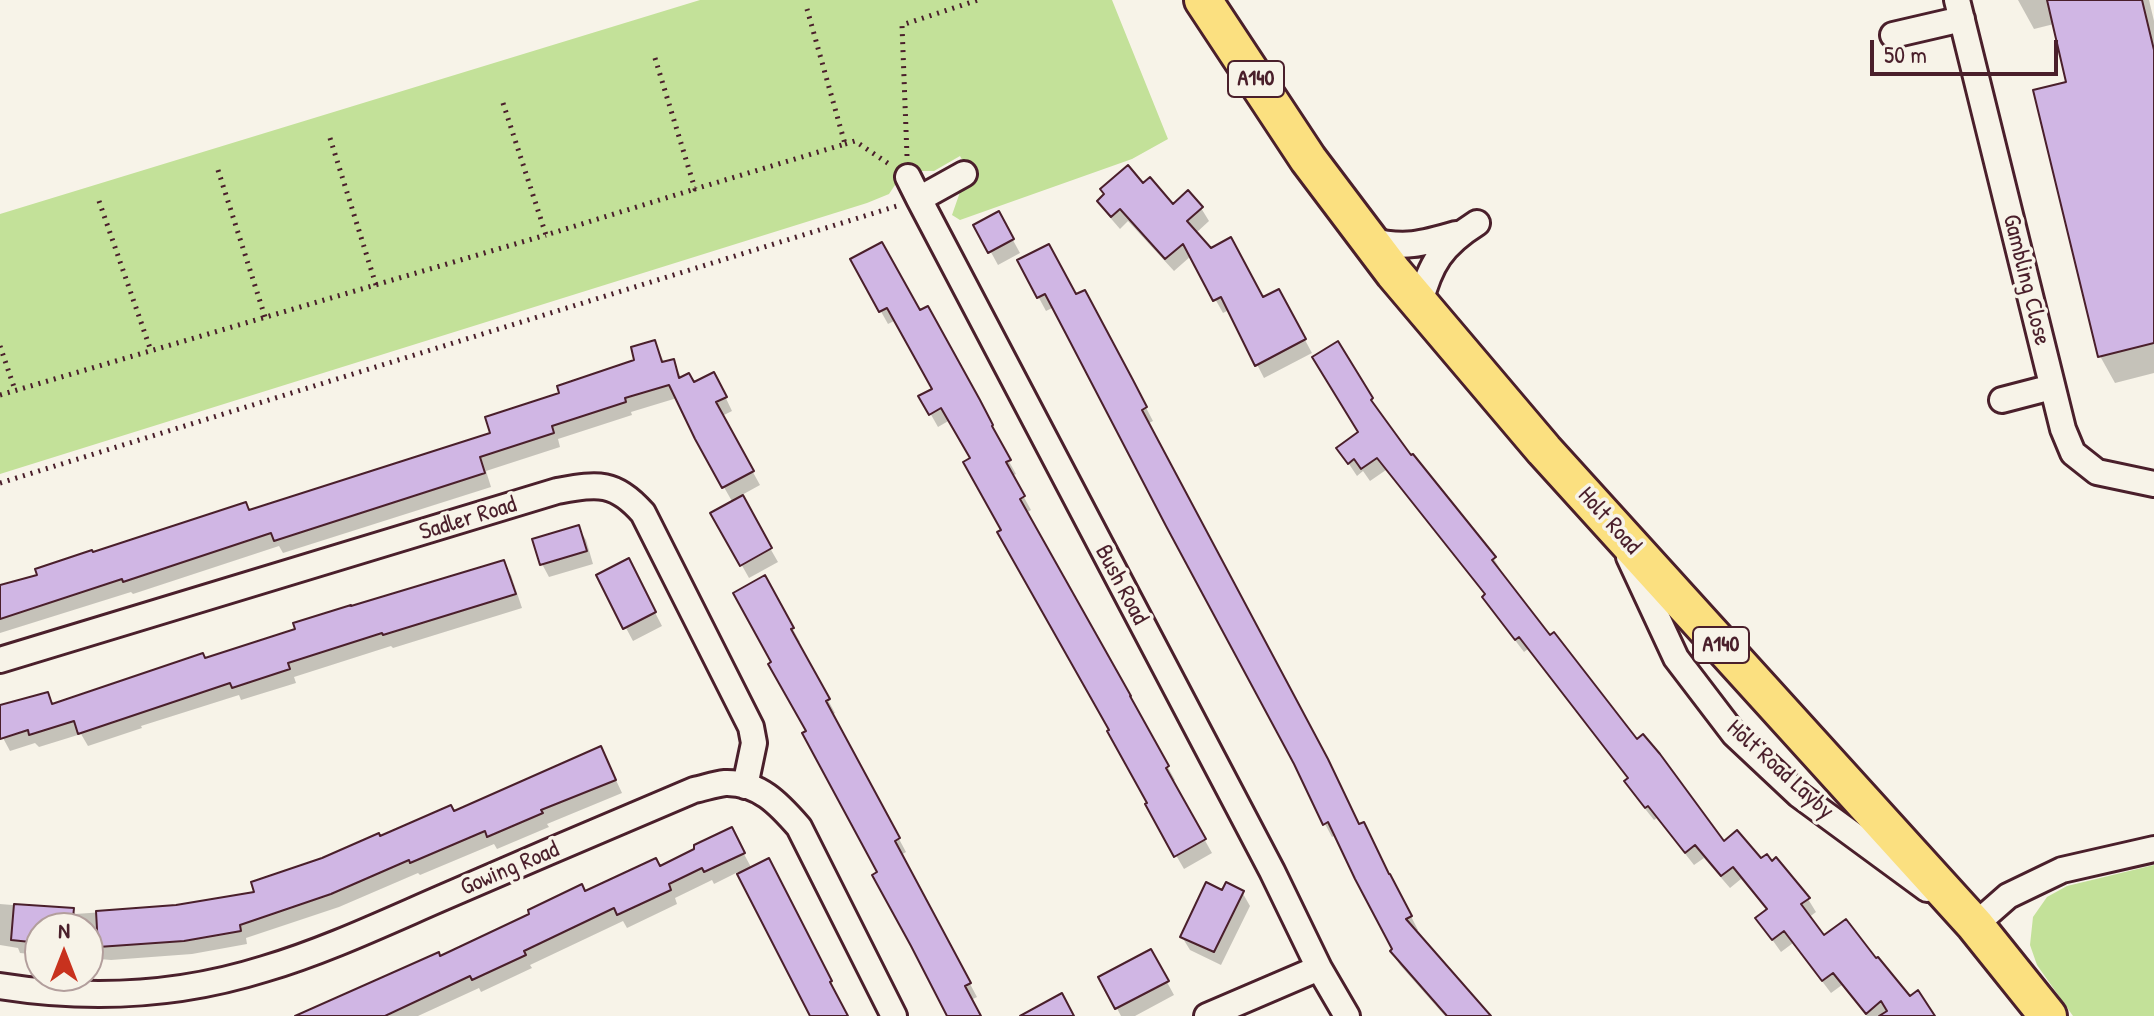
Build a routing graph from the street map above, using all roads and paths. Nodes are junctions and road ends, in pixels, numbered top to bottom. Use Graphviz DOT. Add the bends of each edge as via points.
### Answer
graph roads {
  1 [pos="978,0"];
  2 [pos="1203,0"];
  3 [pos="807,9"];
  4 [pos="1960,9"];
  5 [pos="1893,35"];
  6 [pos="655,58"];
  7 [pos="503,103"];
  8 [pos="330,138"];
  9 [pos="845,144"];
  10 [pos="218,170"];
  11 [pos="964,174"];
  12 [pos="908,177"];
  13 [pos="695,189"];
  14 [pos="919,199"];
  15 [pos="99,201"];
  16 [pos="546,235"];
  17 [pos="1369,240"];
  18 [pos="376,285"];
  19 [pos="1420,303"];
  20 [pos="265,317"];
  21 [pos="0,346"];
  22 [pos="151,351"];
  23 [pos="2052,387"];
  24 [pos="15,390"];
  25 [pos="0,395"];
  26 [pos="2002,400"];
  27 [pos="0,483"];
  28 [pos="2154,484"];
  29 [pos="1615,528"];
  30 [pos="0,660"];
  31 [pos="745,786"];
  32 [pos="2154,849"];
  33 [pos="1975,925"];
  34 [pos="1319,968"];
  35 [pos="0,986"];
  36 [pos="894,1016"];
  37 [pos="1207,1016"];
  38 [pos="1347,1016"];
  39 [pos="2048,1016"];
  1 -- 12 [label="path" via="902,25"];
  2 -- 17 [label="highway, Holt Road / A140" via="1308,159"];
  3 -- 9 [label="path"];
  4 -- 5 [label="street, Gambling Close"];
  4 -- 23 [label="street, Gambling Close"];
  6 -- 13 [label="path"];
  7 -- 16 [label="path"];
  8 -- 18 [label="path"];
  9 -- 12 [label="path" via="855,141"];
  9 -- 13 [label="path"];
  10 -- 20 [label="path"];
  11 -- 14 [label="street"];
  12 -- 14 [label="street, Bush Road"];
  13 -- 16 [label="path"];
  14 -- 27 [label="path"];
  14 -- 34 [label="street, Bush Road"];
  15 -- 22 [label="path"];
  16 -- 18 [label="path"];
  17 -- 19 [label="highway, Holt Road / A140"];
  17 -- 19 [label="street" via="1393,246 1424,244 1469,228 1439,254"];
  18 -- 20 [label="path"];
  19 -- 29 [label="highway, Holt Road / A140"];
  20 -- 22 [label="path"];
  21 -- 24 [label="path"];
  22 -- 24 [label="path"];
  23 -- 26 [label="street"];
  23 -- 28 [label="street, Gambling Close" via="2073,453 2097,472"];
  24 -- 25 [label="path"];
  29 -- 33 [label="highway, Holt Road / A140"];
  29 -- 33 [label="street, Holt Road Layby" via="1676,658 1734,734 1799,795"];
  30 -- 31 [label="street, Sadler Road" via="557,491 591,485 612,488 643,513 751,727 754,743"];
  31 -- 35 [label="street, Gowing Road" via="726,783 694,790 346,940 263,970 119,995"];
  31 -- 36 [label="street" via="766,793 799,827"];
  32 -- 33 [label="street" via="2062,870 2008,896"];
  33 -- 39 [label="highway, Holt Road / A140"];
  34 -- 37 [label="street"];
  34 -- 38 [label="street, Bush Road"];
}
